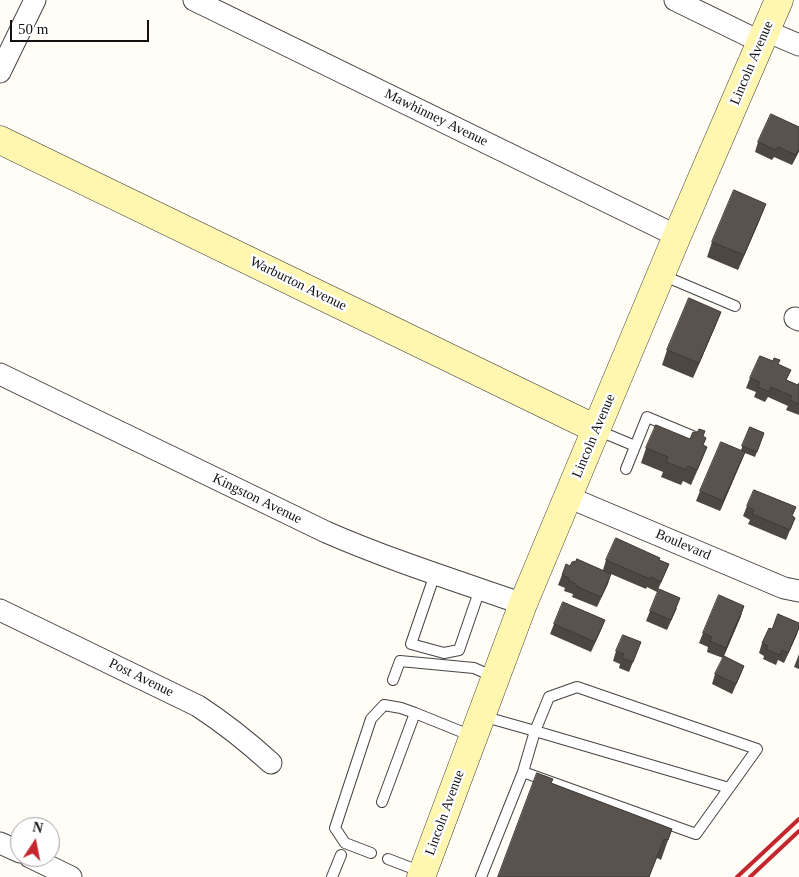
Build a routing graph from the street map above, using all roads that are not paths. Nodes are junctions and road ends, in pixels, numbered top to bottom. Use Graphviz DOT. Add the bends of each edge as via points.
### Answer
graph roads {
  1 [pos="35,0"];
  2 [pos="194,0"];
  3 [pos="674,0"];
  4 [pos="779,0"];
  5 [pos="764,36"];
  6 [pos="799,45"];
  7 [pos="0,72"];
  8 [pos="0,140"];
  9 [pos="677,236"];
  10 [pos="661,274"];
  11 [pos="736,306"];
  12 [pos="0,374"];
  13 [pos="596,429"];
  14 [pos="696,437"];
  15 [pos="635,446"];
  16 [pos="626,469"];
  17 [pos="568,497"];
  18 [pos="435,574"];
  19 [pos="480,589"];
  20 [pos="794,591"];
  21 [pos="523,604"];
  22 [pos="0,610"];
  23 [pos="495,678"];
  24 [pos="393,680"];
  25 [pos="415,713"];
  26 [pos="477,726"];
  27 [pos="535,731"];
  28 [pos="271,763"];
  29 [pos="523,772"];
  30 [pos="729,788"];
  31 [pos="382,802"];
  32 [pos="371,853"];
  33 [pos="341,855"];
  34 [pos="388,859"];
  35 [pos="50,867"];
  36 [pos="422,875"];
  37 [pos="71,877"];
  38 [pos="332,877"];
  39 [pos="481,877"];
  1 -- 7 [label="street"];
  2 -- 9 [label="street, Mawhinney Avenue"];
  3 -- 5 [label="street"];
  4 -- 5 [label="main road, Lincoln Avenue"];
  5 -- 6 [label="street"];
  5 -- 9 [label="main road, Lincoln Avenue"];
  8 -- 13 [label="main road, Warburton Avenue"];
  9 -- 10 [label="main road, Lincoln Avenue"];
  10 -- 11 [label="lane"];
  10 -- 13 [label="main road, Lincoln Avenue"];
  12 -- 18 [label="street, Kingston Avenue" via="326,532"];
  13 -- 15 [label="lane"];
  13 -- 17 [label="main road, Lincoln Avenue"];
  14 -- 15 [label="lane" via="647,417"];
  15 -- 16 [label="lane"];
  17 -- 20 [label="street, Boulevard"];
  17 -- 21 [label="main road, Lincoln Avenue"];
  18 -- 19 [label="street, Kingston Avenue"];
  18 -- 19 [label="lane" via="411,644 444,653 459,650"];
  19 -- 21 [label="street, Kingston Avenue"];
  21 -- 23 [label="main road, Lincoln Avenue"];
  22 -- 28 [label="street, Post Avenue" via="198,706 247,741"];
  23 -- 24 [label="lane" via="474,668 400,661"];
  23 -- 26 [label="main road, Lincoln Avenue"];
  25 -- 26 [label="lane"];
  25 -- 31 [label="lane"];
  25 -- 32 [label="lane" via="384,705 371,719 335,828 345,843"];
  26 -- 27 [label="lane"];
  26 -- 36 [label="main road, Lincoln Avenue"];
  27 -- 29 [label="lane"];
  27 -- 30 [label="lane"];
  27 -- 30 [label="lane" via="549,697 577,687 757,749"];
  29 -- 30 [label="lane" via="696,834"];
  29 -- 39 [label="lane"];
  33 -- 38 [label="lane"];
  34 -- 36 [label="lane"];
  35 -- 37 [label="street"];
}
